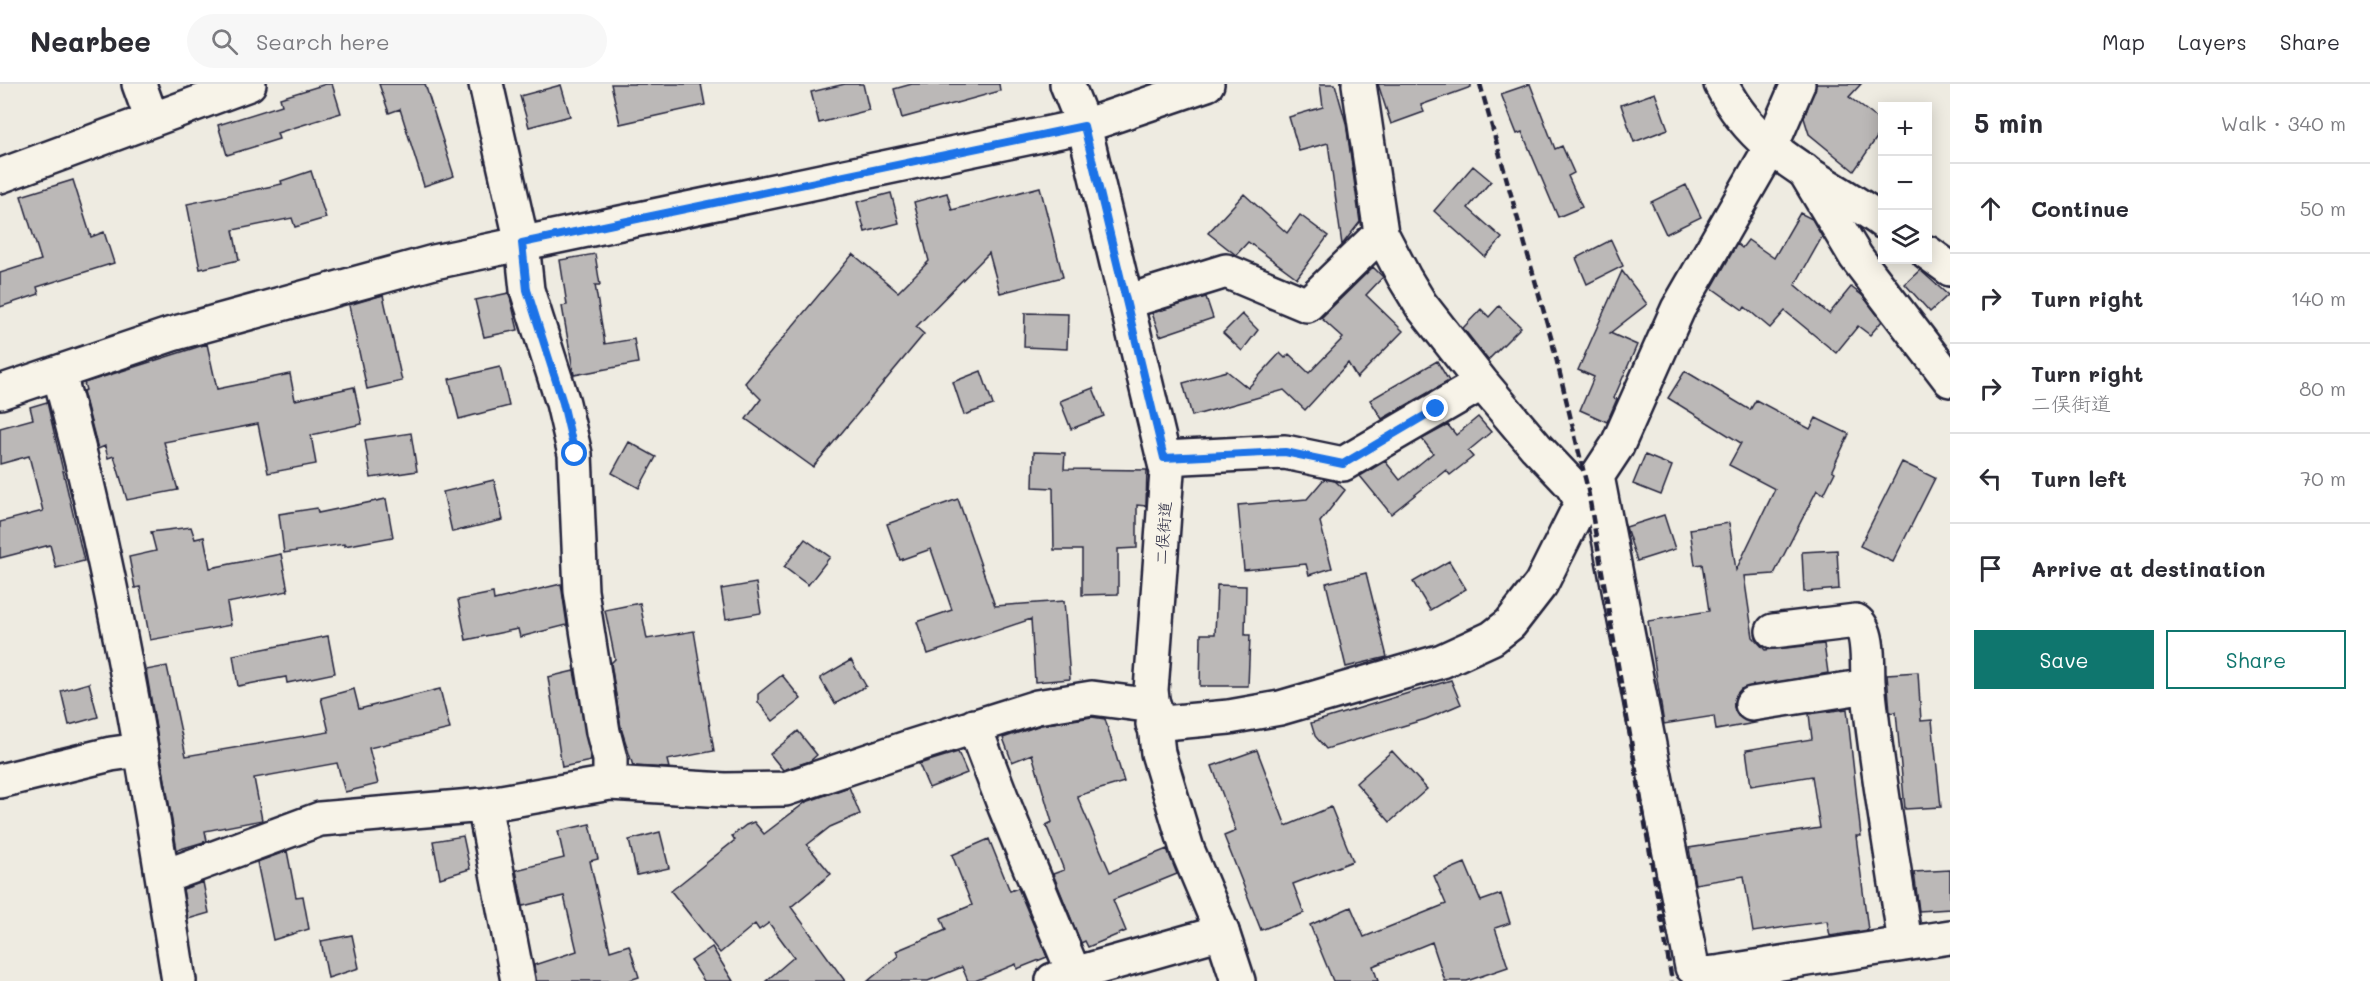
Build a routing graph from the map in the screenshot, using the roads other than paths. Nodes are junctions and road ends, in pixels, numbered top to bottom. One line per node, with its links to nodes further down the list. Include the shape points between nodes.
1 (140, 84): 9 (street)
2 (249, 84): 9 (street)
3 (486, 84): 16 (street)
4 (1067, 84): 10 (street, 二俣街道)
5 (1207, 84): 10 (street)
6 (1359, 84): 15 (street)
7 (1721, 84): 11 (street, via 1744,123)
8 (1798, 84): 11 (street)
9 (152, 120): 13 (street)
10 (1084, 126): 16 (street); 19 (street, 二俣街道)
11 (1770, 149): 12 (street); 25 (street, via 1678,309 1617,446)
12 (1804, 170): 14 (street); 21 (street, via 1856,257)
13 (0, 176)
14 (1878, 218)
15 (1381, 233): 19 (street, via 1307,305 1226,271); 22 (street, via 1421,305)
16 (522, 243): 20 (street, via 302,297 172,334); 33 (street, via 527,290 575,454 580,591 610,759)
17 (1932, 256): 18 (street)
18 (1950, 269)
19 (1126, 302): 24 (street, 二俣街道)
20 (59, 374): 23 (street); 31 (street, via 93,501 124,646)
21 (1950, 380)
22 (1482, 383): 24 (street, via 1343,464 1285,452); 25 (street, via 1571,484)
23 (0, 392)
24 (1164, 458): 29 (street, 二俣街道, via 1167,472 1151,690)
25 (1590, 489): 29 (street, via 1541,584 1519,615 1492,638 1442,661 1280,708 1229,717); 38 (street, via 1692,967 1702,974 1716,973)
26 (1773, 631): 27 (street, via 1856,621 1864,634)
27 (1868, 686): 28 (street); 38 (street)
28 (1752, 705)
29 (1154, 715): 30 (street, via 1092,698 1037,707); 36 (street, 二俣街道, via 1165,783 1187,849)
30 (974, 726): 33 (street, via 785,789 725,790); 39 (street)
31 (140, 750): 32 (street); 35 (street)
32 (0, 781)
33 (610, 783): 34 (street)
34 (484, 805): 35 (street, via 320,819); 41 (street)
35 (163, 877): 40 (street)
36 (1222, 932): 39 (street); 42 (street, 二俣街道)
37 (1950, 937): 38 (street)
38 (1905, 944)
39 (1067, 979)
40 (179, 981)
41 (518, 981)
42 (1238, 981)

